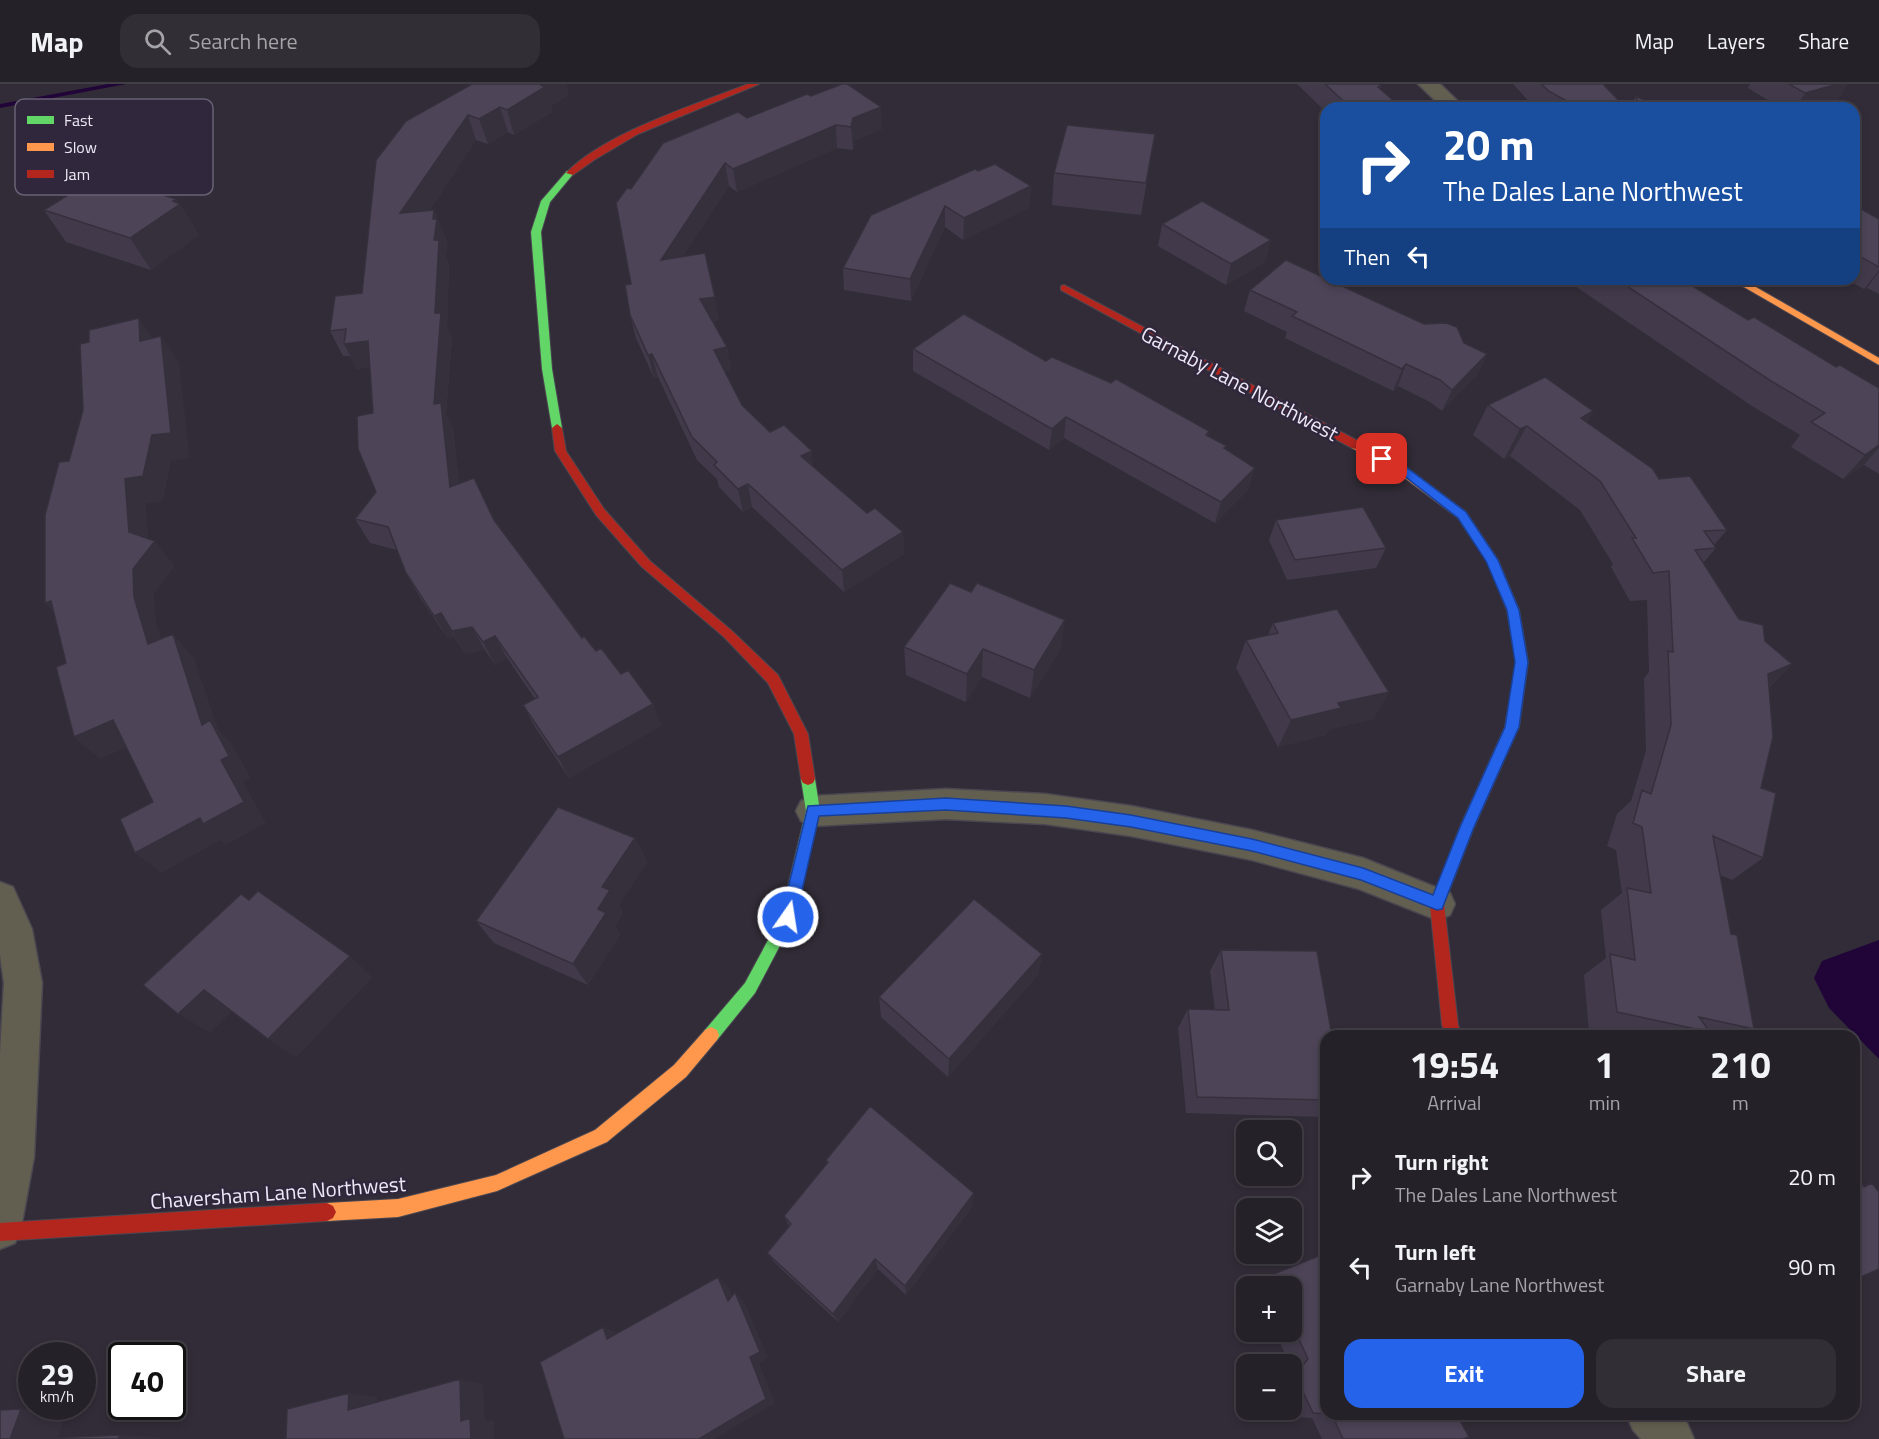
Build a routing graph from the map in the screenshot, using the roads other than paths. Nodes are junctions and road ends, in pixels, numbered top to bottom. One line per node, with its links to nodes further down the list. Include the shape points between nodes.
1 (755, 84): 7 (street, Chaversham Lane Northwest, via 656,123 594,153 563,178 546,201 536,232 547,369 561,451 600,512 646,564 729,634 773,679 801,734)
2 (1428, 84): 3 (street)
3 (1448, 102)
4 (1746, 285): 6 (street)
5 (1064, 288): 9 (street, Garnaby Lane Northwest, via 1402,470 1462,515 1492,560 1513,610 1522,662 1512,727)
6 (1879, 362)
7 (813, 810): 9 (street, via 946,804 1045,809 1131,821 1252,845 1363,874); 12 (street, Chaversham Lane Northwest, via 788,917 750,988 680,1071 601,1136 497,1183 398,1208)
8 (0, 898): 11 (street, via 14,929 23,983 14,1156)
9 (1437, 904): 10 (street, Garnaby Lane Northwest)
10 (1452, 1030)
11 (0, 1227)
12 (0, 1232)
13 (1654, 1420): 14 (street)
14 (1671, 1439)

